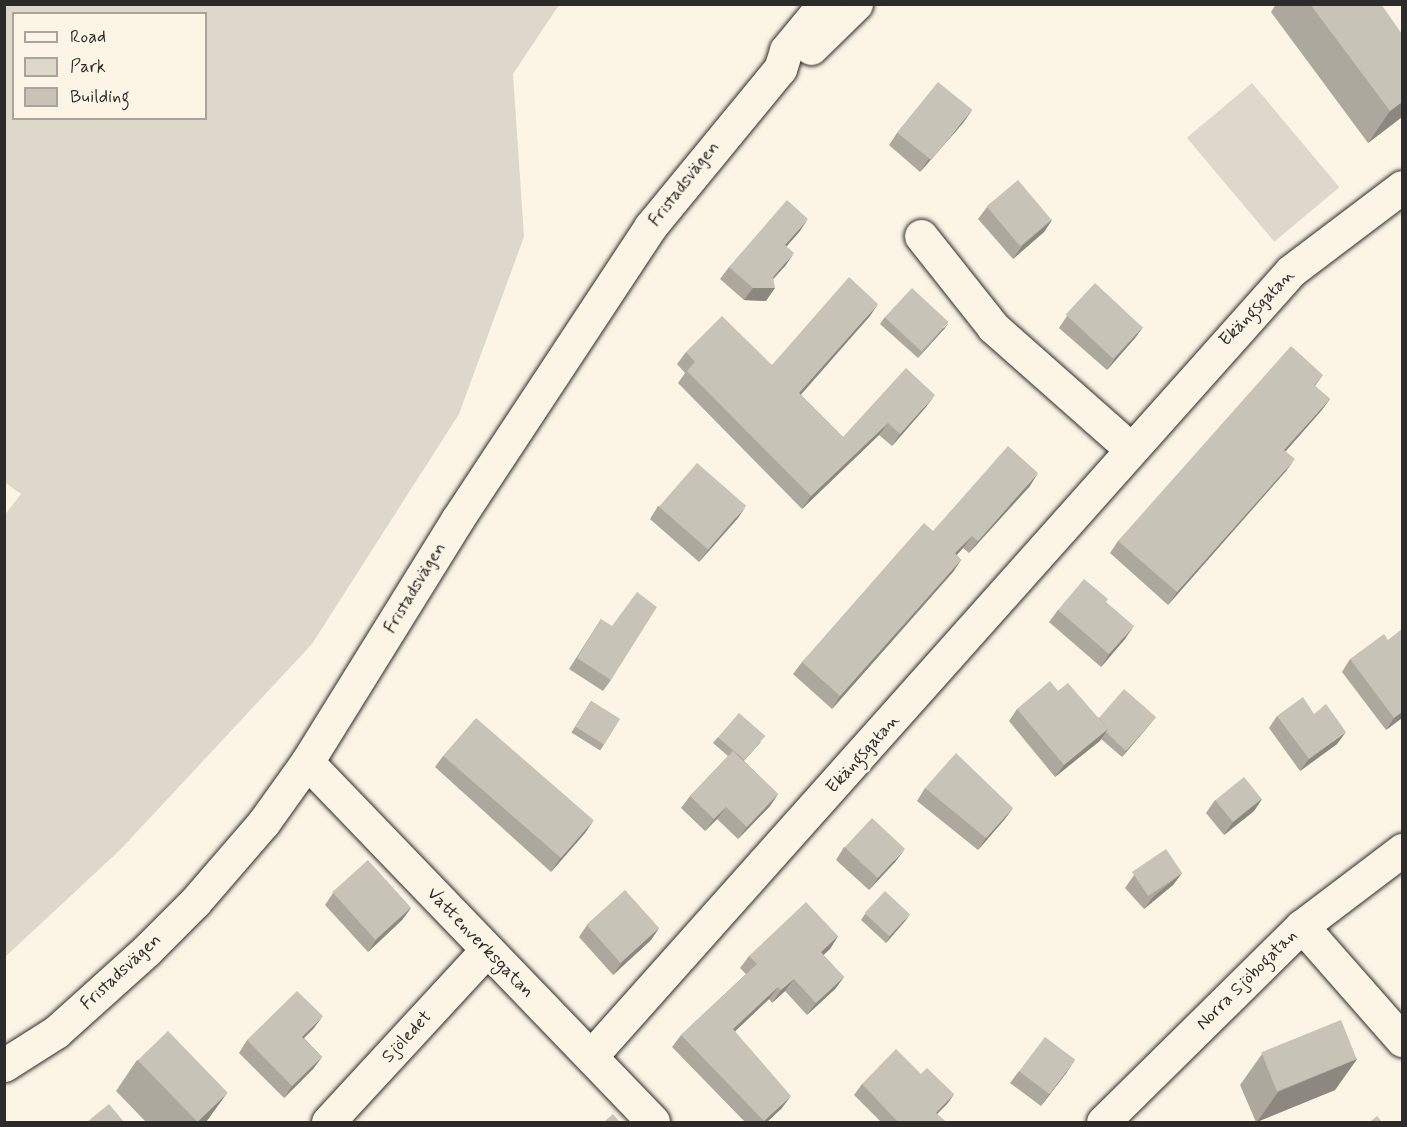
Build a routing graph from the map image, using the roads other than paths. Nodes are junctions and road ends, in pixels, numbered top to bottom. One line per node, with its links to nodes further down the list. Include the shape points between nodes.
1 (824, 4): 3 (street, Fristadsvägen, via 786,50)
2 (856, 4): 3 (street, Fristadsvägen, via 801,58)
3 (780, 69): 7 (street, Fristadsvägen, via 650,227 457,520)
4 (1402, 187): 6 (street, Ekängsgatan, via 1291,271)
5 (921, 236): 6 (street, via 993,327)
6 (1131, 449): 12 (street, Ekängsgatan)
7 (307, 762): 10 (street, Vattenverksgatan); 13 (street, Fristadsvägen, via 264,822 195,902 85,1007)
8 (1402, 850): 9 (street, Norra Sjöbogatan)
9 (1302, 926): 11 (street); 16 (street, Norra Sjöbogatan)
10 (486, 951): 12 (street, Vattenverksgatan); 14 (street, Sjöledet)
11 (1402, 1040)
12 (591, 1055): 15 (street, Vattenverksgatan)
13 (4, 1065)
14 (328, 1122)
15 (653, 1122)
16 (1103, 1122)

